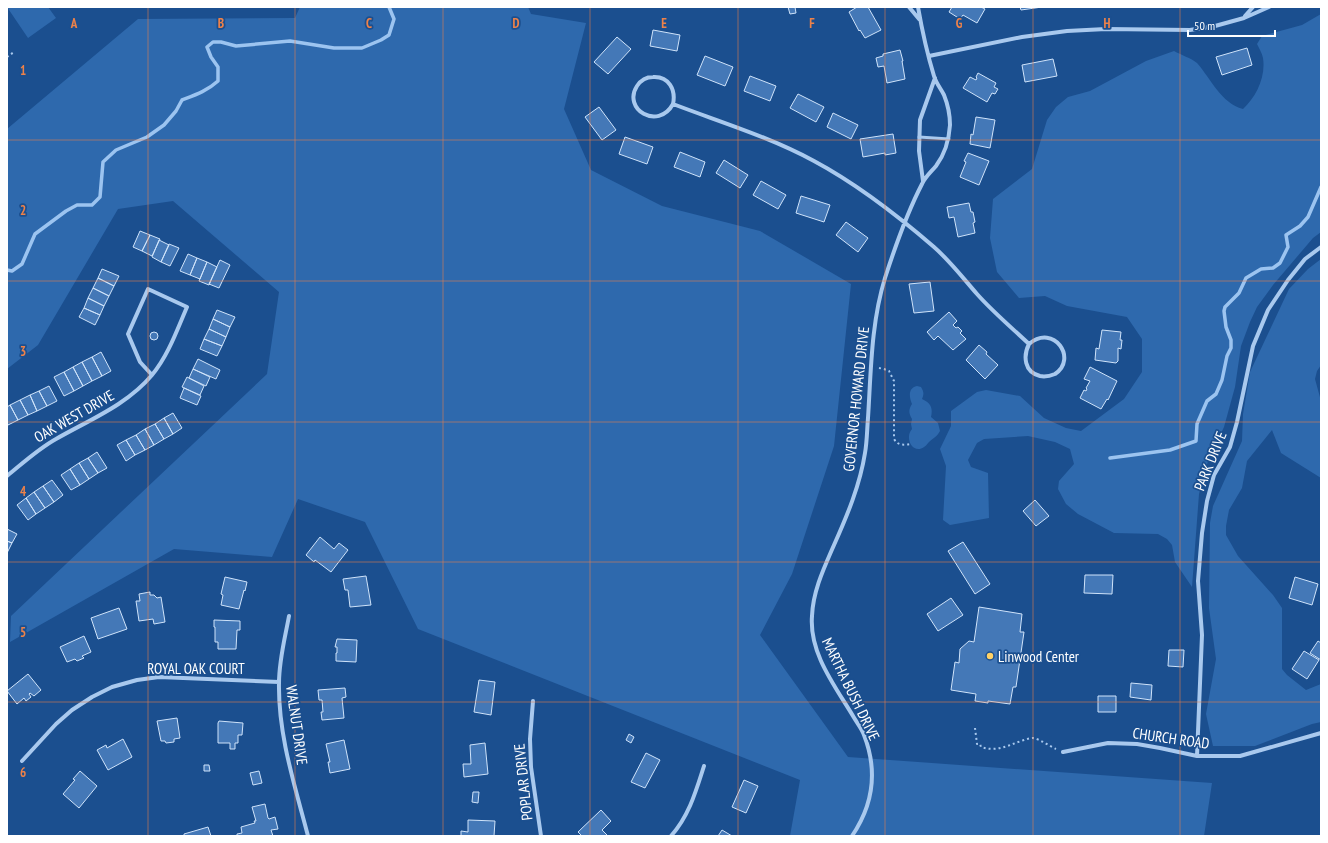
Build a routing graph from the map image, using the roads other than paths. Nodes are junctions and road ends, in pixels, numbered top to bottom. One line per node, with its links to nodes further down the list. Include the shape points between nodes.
1 (909, 7): 6 (street, GOVERNOR HOWARD DRIVE)
2 (918, 7): 6 (street, GOVERNOR HOWARD DRIVE)
3 (1253, 7): 5 (street)
4 (1268, 7): 5 (street)
5 (1244, 18): 7 (street, via 1190,30 1067,31 1022,37)
6 (920, 20): 7 (street, GOVERNOR HOWARD DRIVE)
7 (929, 56): 8 (street, GOVERNOR HOWARD DRIVE)
8 (935, 78): 10 (street, via 920,120); 11 (street, GOVERNOR HOWARD DRIVE, via 949,110)
9 (673, 104): 9 (street, via 660,116 645,115 639,111 634,101 635,89 644,79 665,79 673,89); 13 (street, via 780,144 812,160 866,193)
10 (919, 137): 11 (lane); 12 (street)
11 (949, 140): 12 (street, GOVERNOR HOWARD DRIVE, via 936,166)
12 (923, 181): 13 (street, GOVERNOR HOWARD DRIVE)
13 (905, 224): 15 (street, via 948,261 990,307); 19 (street, GOVERNOR HOWARD DRIVE, via 885,279 877,315 865,453 859,482 820,578 813,599)
14 (1321, 247): 24 (street, PARK DRIVE, via 1305,259 1268,310 1252,346 1230,447 1214,475 1207,501 1198,581 1202,635)
15 (1029, 344): 15 (street, via 1025,358 1030,371 1042,377 1059,371 1064,358 1058,342 1047,337)
16 (152, 376): 16 (street, OAK WEST DRIVE, via 140,362 128,334 148,289 187,307 162,361); 17 (street, OAK WEST DRIVE, via 124,401 30,456)
17 (7, 476)
18 (289, 616): 20 (street, WALNUT DRIVE)
19 (811, 619): 30 (street, MARTHA BUSH DRIVE, via 813,638 819,656 864,734 872,769 872,788 866,810)
20 (279, 682): 25 (street, ROYAL OAK COURT, via 159,677 112,687 72,710); 27 (street, WALNUT DRIVE, via 289,764)
21 (533, 701): 28 (street, POPLAR DRIVE, via 531,767)
22 (1321, 733): 24 (street, CHURCH ROAD, via 1240,756)
23 (1063, 752): 24 (street, CHURCH ROAD, via 1108,743 1137,744)
24 (1197, 756)
25 (22, 761)
26 (704, 766): 29 (street, via 689,810)
27 (308, 836)
28 (541, 836)
29 (671, 836)
30 (852, 836)

